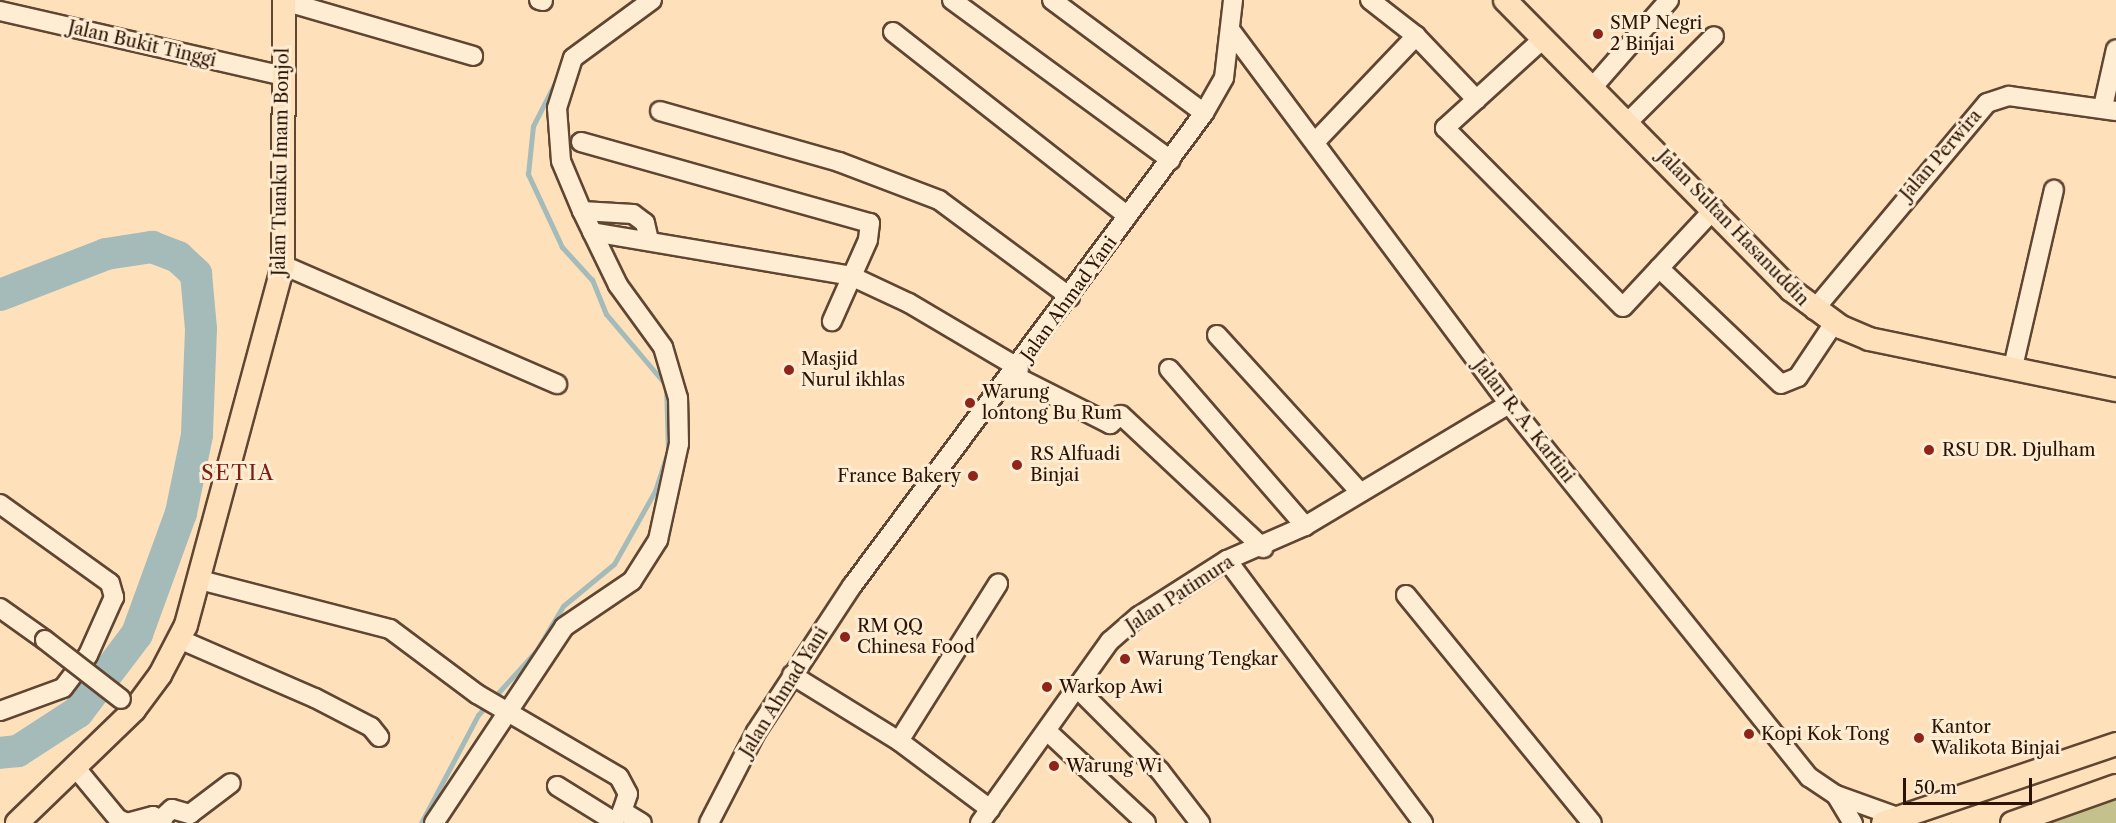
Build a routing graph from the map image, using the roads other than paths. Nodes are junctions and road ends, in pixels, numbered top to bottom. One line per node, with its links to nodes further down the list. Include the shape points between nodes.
1 (652, 0): 29 (street, via 595,38 573,58 562,80 557,108 561,161)
2 (951, 0): 26 (street)
3 (1052, 0): 22 (street)
4 (1233, 0): 10 (street, Jalan Ahmad Yani)
5 (1370, 0): 12 (street)
6 (1505, 0): 14 (main road, Jalan Sultan Hasanuddin)
7 (1669, 0): 18 (street)
8 (284, 1): 16 (street); 17 (main road, Jalan Tuanku Imam Bonjol)
9 (0, 11): 17 (street, Jalan Bukit Tinggi)
10 (1231, 31): 22 (street, Jalan Ahmad Yani, via 1224,78); 24 (street, Jalan R. A. Kartini)
11 (893, 32): 30 (street)
12 (1416, 36): 19 (street); 24 (street)
13 (1714, 36): 23 (street)
14 (1544, 38): 18 (main road, Jalan Sultan Hasanuddin); 19 (street)
15 (2116, 49): 20 (street)
16 (473, 56)
17 (284, 76): 33 (main road, Jalan Tuanku Imam Bonjol)
18 (1592, 88): 23 (main road, Jalan Sultan Hasanuddin)
19 (1477, 100): 34 (street, via 1445,128 1623,308)
20 (2110, 109): 37 (street, Jalan Perwira, via 2009,96 1987,103)
21 (660, 111): 36 (street, via 839,162 939,200)
22 (1204, 113): 26 (street, Jalan Ahmad Yani)
23 (1629, 121): 28 (main road, Jalan Sultan Hasanuddin)
24 (1317, 140): 46 (street, Jalan R. A. Kartini)
25 (581, 142): 35 (street, via 870,223 872,231)
26 (1171, 160): 30 (street, Jalan Ahmad Yani)
27 (2054, 190): 41 (street)
28 (1714, 209): 34 (street); 37 (main road, Jalan Sultan Hasanuddin)
29 (582, 211): 31 (street); 32 (street, via 633,214 645,223)
30 (1128, 216): 36 (street, Jalan Ahmad Yani)
31 (592, 232): 32 (street); 60 (street, via 618,285 663,347 678,398 676,461 658,540 648,560 632,581 564,627)
32 (649, 240): 35 (street)
33 (283, 265): 44 (street); 52 (main road, Jalan Tuanku Imam Bonjol)
34 (1659, 268): 39 (street, via 1781,384 1798,377)
35 (851, 276): 38 (street); 43 (street, via 909,303)
36 (1070, 297): 43 (street, Jalan Ahmad Yani)
37 (1814, 310): 39 (main road, Jalan Sultan Hasanuddin)
38 (832, 321)
39 (1834, 323): 41 (main road, Jalan Sultan Hasanuddin, via 1869,339)
40 (1217, 335): 47 (street)
41 (2013, 367): 45 (main road, Jalan Sultan Hasanuddin)
42 (1169, 369): 49 (street)
43 (1016, 372): 50 (street, via 1110,424 1121,414); 57 (street, Jalan Ahmad Yani, via 852,586)
44 (557, 384)
45 (2116, 390)
46 (1509, 404): 47 (street, Jalan Patimura); 70 (street, Jalan R. A. Kartini, via 1809,777)
47 (1359, 491): 49 (street, Jalan Patimura)
48 (0, 504): 61 (street, via 110,583 114,597 88,655 63,688)
49 (1305, 526): 50 (street, Jalan Patimura)
50 (1263, 548): 51 (street, Jalan Patimura)
51 (1227, 560): 58 (street, Jalan Patimura, via 1110,641); 82 (street)
52 (200, 580): 56 (main road, Jalan Tuanku Imam Bonjol); 60 (street, via 390,629)
53 (998, 584): 64 (street)
54 (1406, 595): 83 (street)
55 (4, 616): 59 (street, bridge, via 45,640)
56 (179, 639): 59 (main road, Jalan Tuanku Imam Bonjol); 63 (street, via 315,698 371,727)
57 (792, 675): 64 (street); 79 (street, Jalan Ahmad Yani)
58 (1077, 688): 62 (street, Jalan Patimura); 81 (street, via 1160,771)
59 (127, 704): 66 (main road, Jalan Tuanku Imam Bonjol)
60 (501, 709): 73 (street, via 619,777 628,794); 77 (street)
61 (0, 711)
62 (1047, 732): 71 (street, Jalan Patimura); 80 (street)
63 (379, 737)
64 (899, 741): 71 (street)
65 (2116, 744): 75 (main road)
66 (75, 767): 74 (street, via 118,819); 76 (main road, Jalan Tuanku Imam Bonjol)
67 (231, 783): 72 (street)
68 (557, 786): 73 (street)
69 (2116, 786): 85 (main road)
70 (1836, 795): 75 (street, Jalan R. A. Kartini); 84 (street, Jalan R. A. Kartini)
71 (985, 816)
72 (195, 818): 74 (street, via 172,809)
73 (618, 819): 78 (street)
74 (161, 821)
75 (1898, 821)
76 (17, 823)
77 (434, 823)
78 (642, 823)
79 (709, 823)
80 (1146, 823)
81 (1200, 823)
82 (1423, 823)
83 (1592, 823)
84 (1853, 823)
85 (2012, 823)

